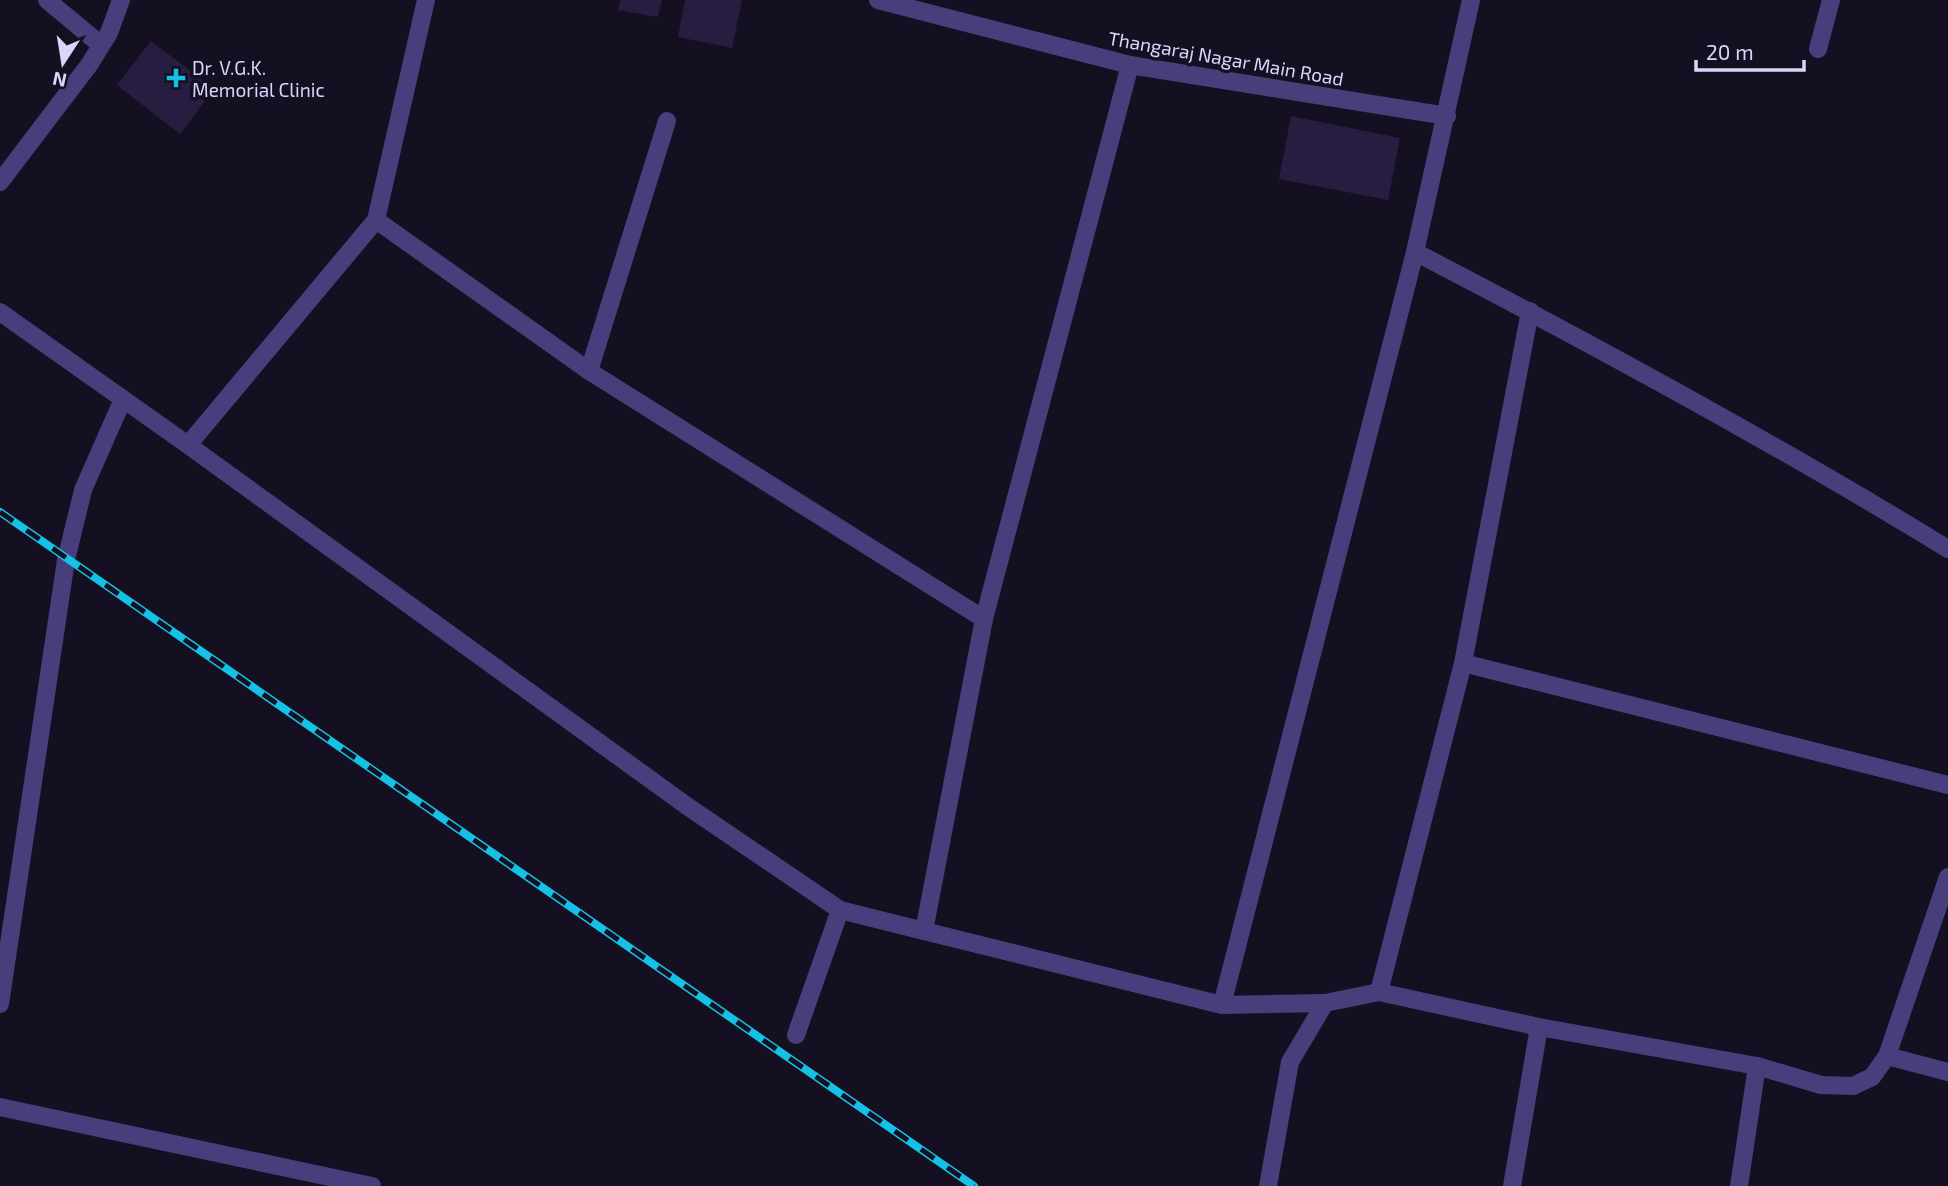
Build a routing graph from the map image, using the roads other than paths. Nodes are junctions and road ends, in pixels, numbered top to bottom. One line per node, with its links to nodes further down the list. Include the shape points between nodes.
1 (47, 0): 7 (street)
2 (121, 0): 7 (street)
3 (426, 0): 13 (street)
4 (878, 0): 9 (street, Thangaraj Nagar Main Road)
5 (1471, 0): 10 (street)
6 (1831, 0): 8 (street)
7 (102, 45): 12 (street)
8 (1818, 49)
9 (1130, 65): 10 (street, Thangaraj Nagar Main Road); 21 (street)
10 (1447, 116): 14 (street)
11 (667, 121): 17 (street)
12 (0, 182)
13 (376, 220): 17 (street); 19 (street)
14 (1415, 252): 16 (street); 30 (street)
15 (0, 312): 18 (street)
16 (1530, 312): 20 (street); 22 (street)
17 (589, 371): 21 (street)
18 (123, 399): 19 (street); 29 (street, via 83,490 66,560)
19 (188, 445): 25 (street, via 687,806)
20 (1948, 549)
21 (984, 619): 26 (street)
22 (1463, 663): 23 (street); 27 (street)
23 (1948, 785)
24 (1948, 877): 33 (street)
25 (840, 910): 26 (street); 32 (street)
26 (923, 930): 30 (street)
27 (1379, 992): 28 (street); 31 (street)
28 (1325, 1003): 30 (street); 38 (street, via 1290,1062)
29 (0, 1004)
30 (1222, 1005)
31 (1539, 1027): 34 (street); 39 (street)
32 (796, 1035)
33 (1887, 1056): 34 (street, via 1872,1077 1853,1086 1821,1084); 35 (street)
34 (1757, 1066): 40 (street)
35 (1948, 1072)
36 (0, 1107): 37 (street)
37 (372, 1186)
38 (1269, 1186)
39 (1512, 1186)
40 (1739, 1186)

